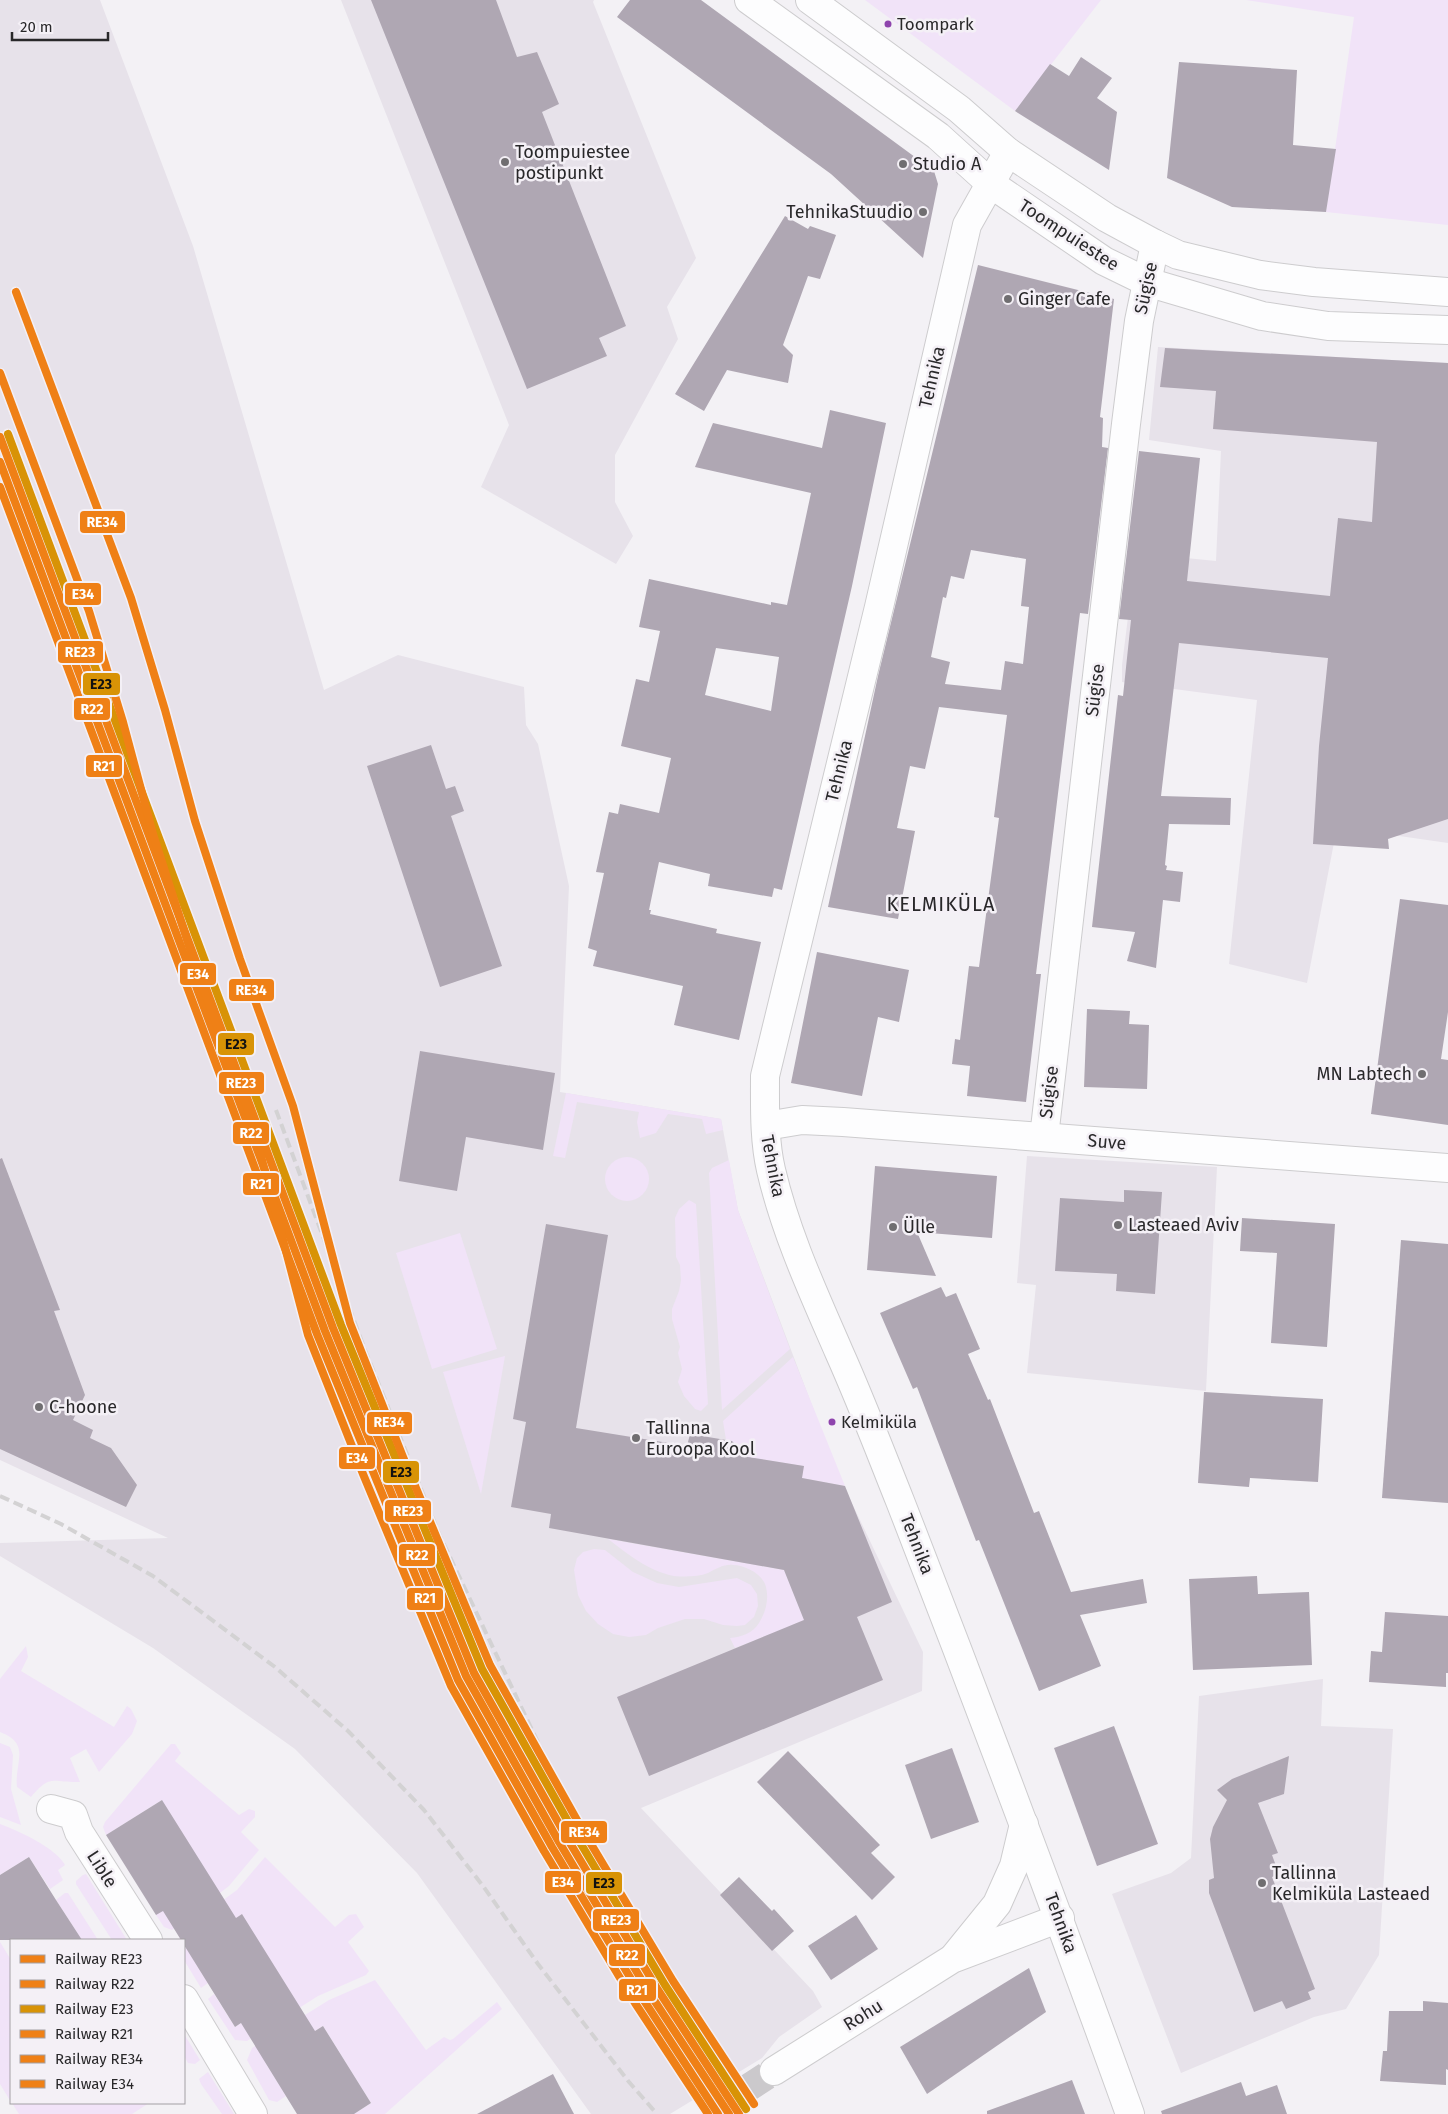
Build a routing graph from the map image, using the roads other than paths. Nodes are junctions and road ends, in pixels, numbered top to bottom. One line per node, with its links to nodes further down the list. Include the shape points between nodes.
1 (749, 0): 4 (street, Toompuiestee, via 938,136)
2 (810, 0): 3 (street, Toompuiestee, via 959,109)
3 (1008, 152): 4 (street, Tehnika); 5 (street, Toompuiestee, via 1106,218)
4 (990, 184): 6 (street, Toompuiestee, via 1104,261); 9 (street, Tehnika, via 967,225 879,607 765,1076)
5 (1155, 244): 6 (street, Sügise); 7 (street, Toompuiestee, via 1178,254 1260,275)
6 (1147, 282): 8 (street, Toompuiestee, via 1262,316 1328,326); 10 (street, Sügise, via 1127,415)
7 (1448, 292)
8 (1448, 330)
9 (766, 1126): 10 (street, Suve, via 810,1121); 13 (street, Tehnika, via 770,1168 798,1256 863,1408)
10 (1044, 1137): 11 (street, Suve)
11 (1448, 1168)
12 (51, 1809): 15 (street, Lible, via 73,1815 79,1832)
13 (1024, 1824): 14 (street, Tehnika); 16 (street, Rohu, via 1014,1866 997,1904)
14 (1060, 1918): 16 (street, Rohu); 20 (street, Tehnika)
15 (147, 1939)
16 (952, 1959): 18 (street, Rohu)
17 (185, 2001): 19 (street)
18 (774, 2071)
19 (253, 2114)
20 (1130, 2114)

